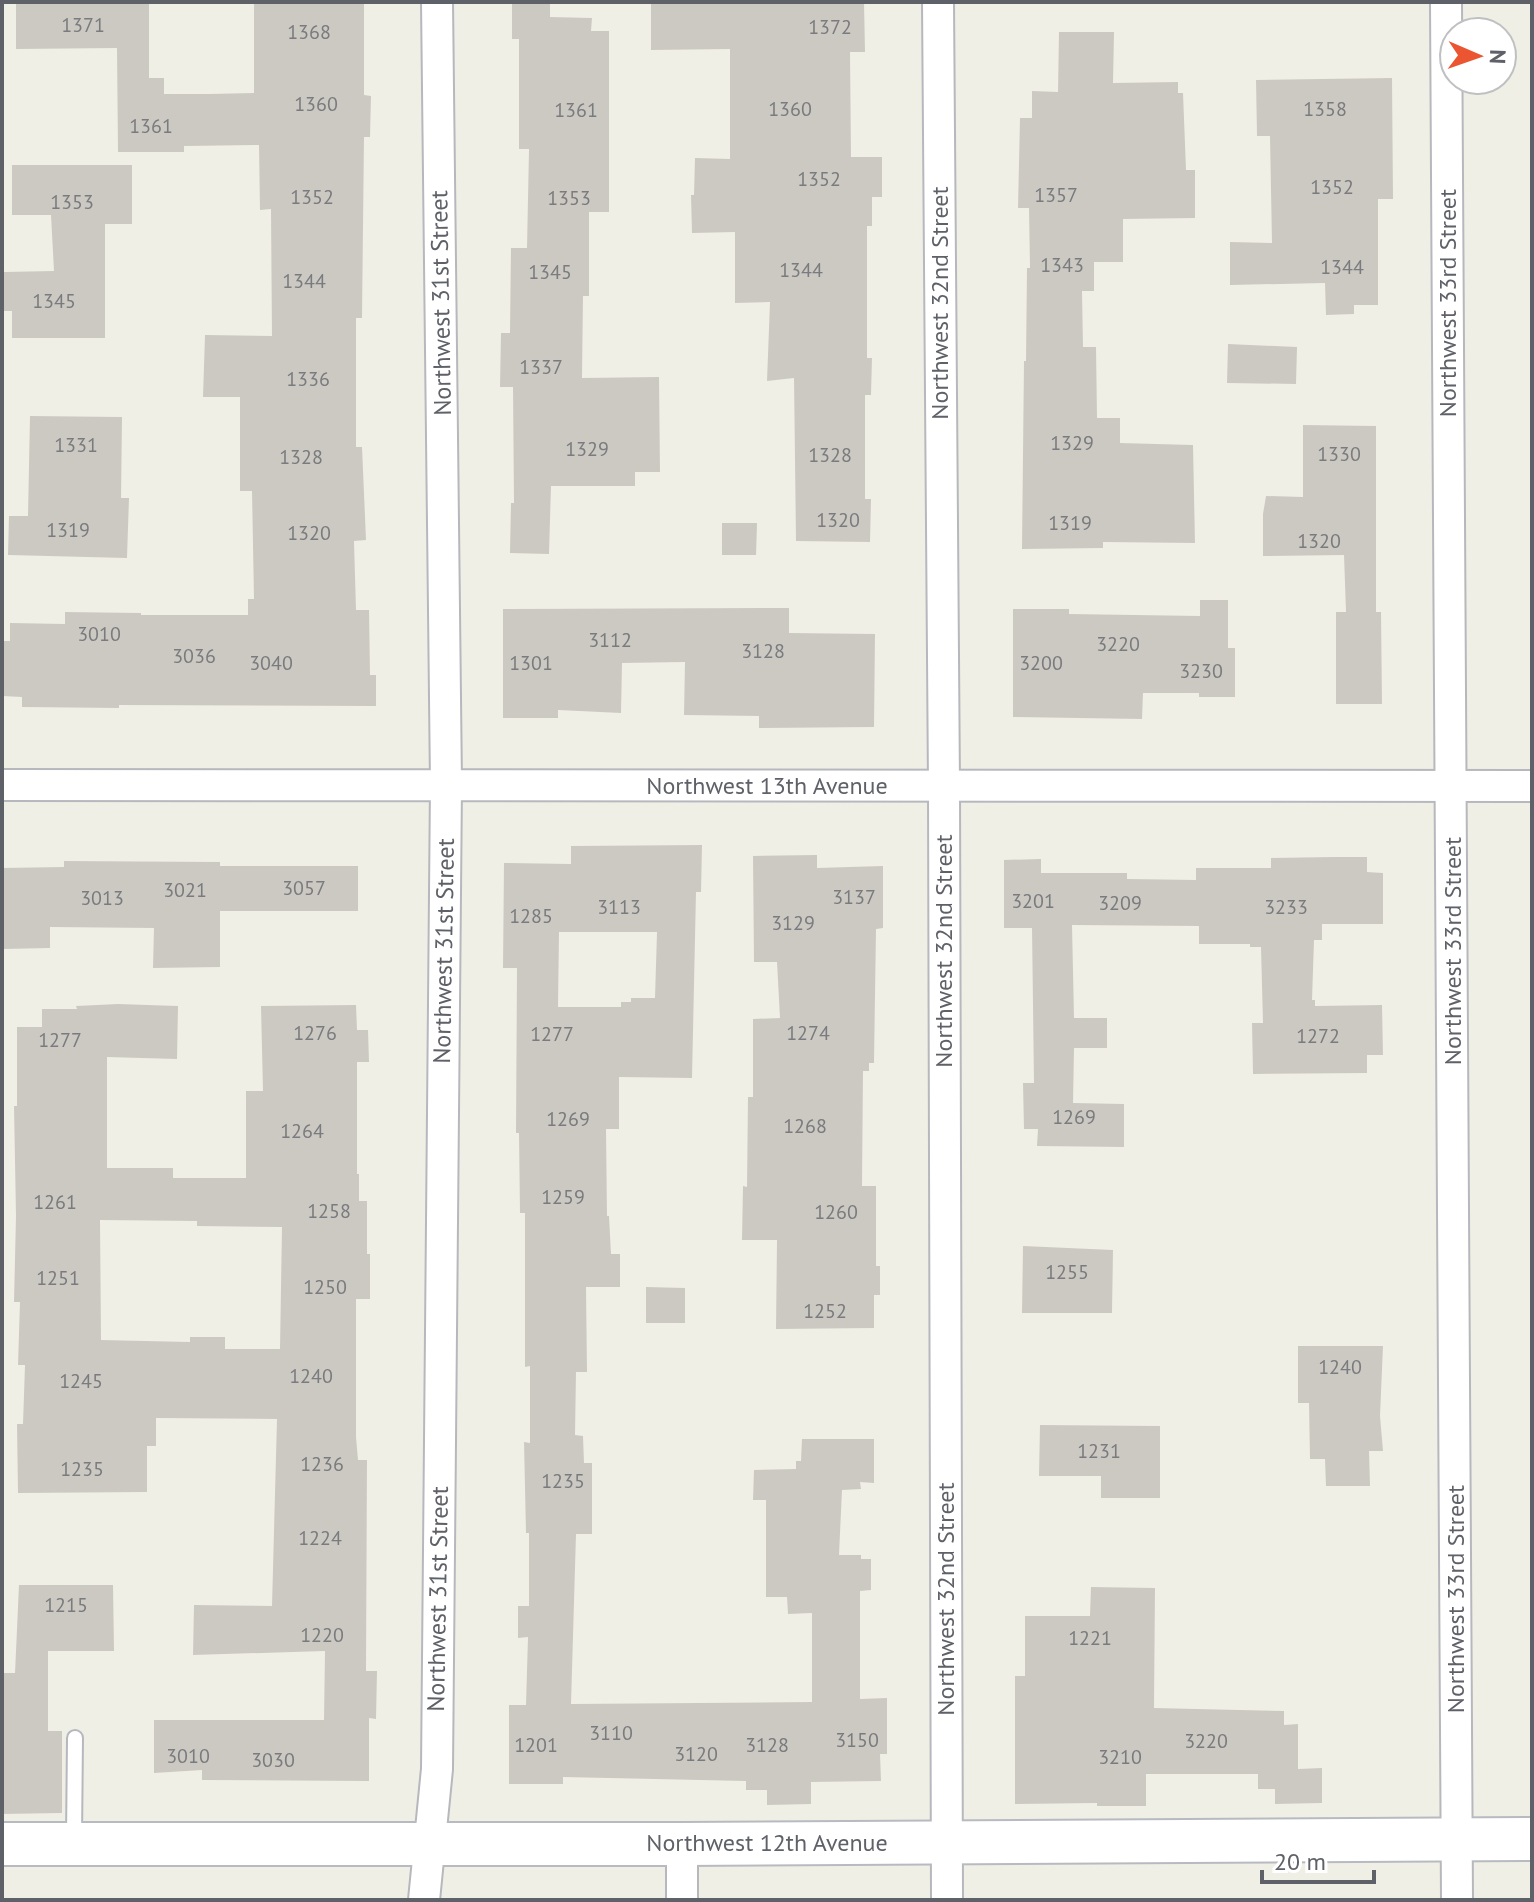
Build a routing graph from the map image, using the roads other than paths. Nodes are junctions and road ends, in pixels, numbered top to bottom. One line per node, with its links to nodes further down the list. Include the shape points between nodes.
1 (437, 2): 4 (street, Northwest 31st Street)
2 (938, 2): 8 (street, Northwest 32nd Street)
3 (1446, 2): 6 (street, Northwest 33rd Street)
4 (446, 784): 5 (street, Northwest 13th Avenue); 8 (street, Northwest 13th Avenue); 12 (street, Northwest 31st Street, via 437,1769)
5 (2, 785)
6 (1452, 786): 7 (street, Northwest 13th Avenue); 8 (street, Northwest 13th Avenue); 11 (street, Northwest 33rd Street)
7 (1532, 786)
8 (944, 787): 13 (street, Northwest 32nd Street)
9 (75, 1738): 15 (lane)
10 (1532, 1839): 11 (main road, Northwest 12th Avenue)
11 (1457, 1840): 13 (main road, Northwest 12th Avenue); 20 (street, Northwest 33rd Street)
12 (431, 1843): 15 (main road, Northwest 12th Avenue); 16 (main road, Northwest 12th Avenue); 17 (street, Northwest 31st Street)
13 (947, 1843): 16 (main road, Northwest 12th Avenue); 19 (street, Northwest 32nd Street)
14 (2, 1844): 15 (main road, Northwest 12th Avenue)
15 (74, 1844)
16 (682, 1844): 18 (street)
17 (424, 1900)
18 (682, 1900)
19 (947, 1900)
20 (1457, 1900)

